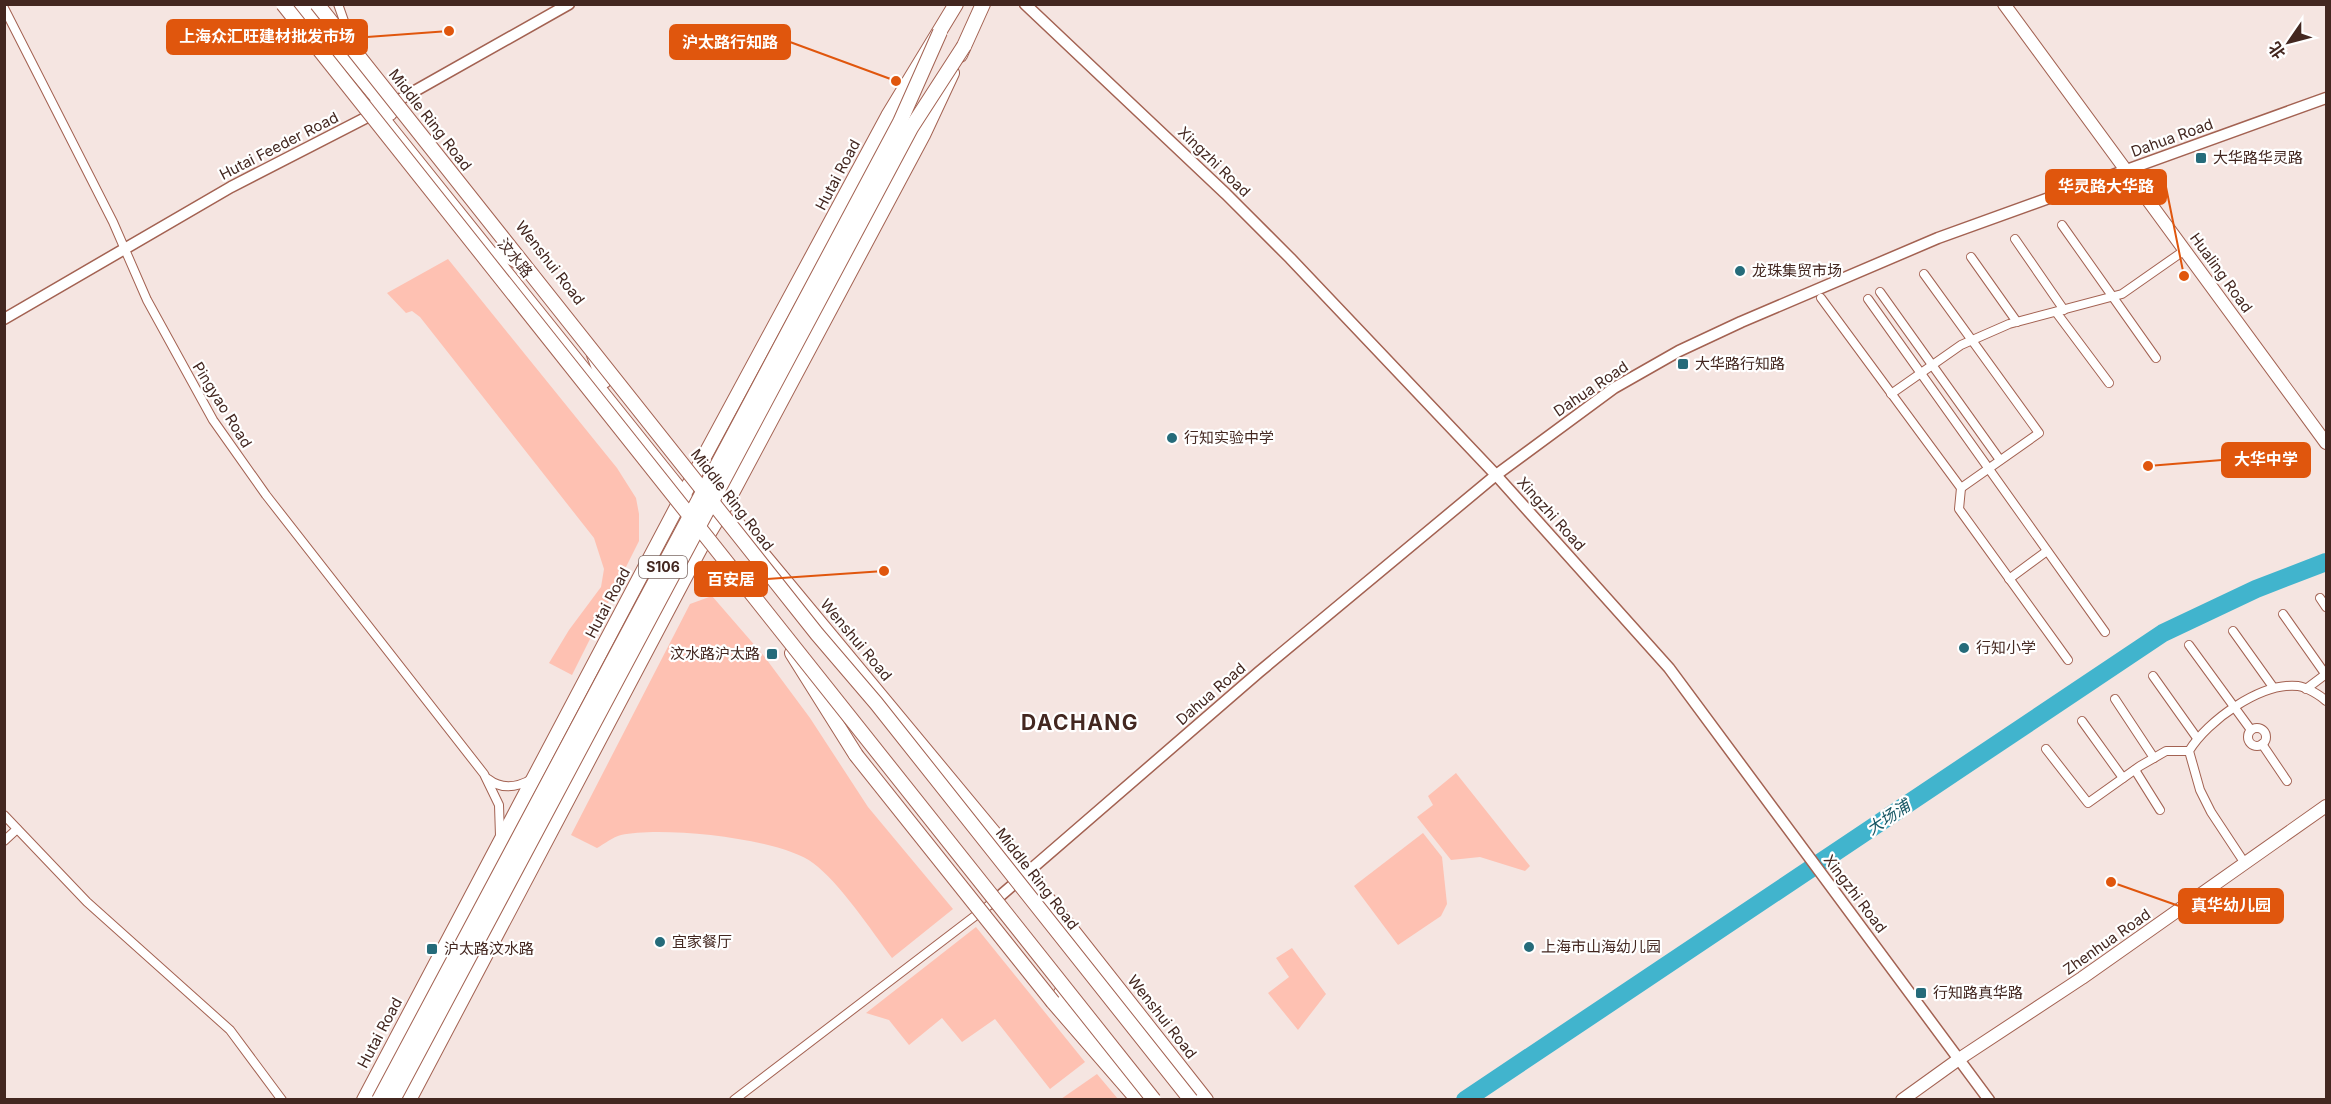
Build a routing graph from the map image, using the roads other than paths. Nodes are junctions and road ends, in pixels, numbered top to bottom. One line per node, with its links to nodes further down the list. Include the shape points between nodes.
1 (277, 4): 17 (main road)
2 (283, 4): 96 (main road, bridge)
3 (288, 4): 17 (main road, 汶水路)
4 (300, 4): 17 (main road, 汶水路)
5 (317, 4): 97 (main road, Middle Ring Road, bridge)
6 (569, 4): 16 (street, Hutai Feeder Road)
7 (956, 4): 13 (main road, Hutai Road / S106)
8 (983, 4): 14 (main road, S106)
9 (1025, 4): 46 (street, Xingzhi Road, via 1226,194)
10 (2004, 4): 18 (main road, Hualing Road)
11 (330, 7): 16 (main road, Wenshui Road)
12 (4, 8): 21 (street, Pingyao Road)
13 (940, 32): 45 (main road, Hutai Road / S106, via 888,116); 90 (main road, Hutai Road / S106, bridge, via 900,122)
14 (964, 46): 49 (main road, S106, via 923,135); 91 (main road, S106, bridge, via 911,128)
15 (2326, 98): 18 (street, Dahua Road)
16 (400, 100): 17 (street, Hutai Feeder Road); 25 (main road, Wenshui Road)
17 (377, 112): 21 (street, Hutai Feeder Road); 23 (main road, 汶水路); 48 (main road)
18 (2127, 170): 22 (main road, Hualing Road); 46 (street, Dahua Road, via 1938,238 1689,346 1614,388)
19 (2062, 225): 28 (street)
20 (2015, 239): 31 (street)
21 (123, 248): 32 (street, Hutai Feeder Road); 74 (street, Pingyao Road, via 164,331 232,448)
22 (2185, 250): 28 (street); 42 (main road, Hualing Road)
23 (501, 252): 25 (main road); 39 (main road, 汶水路)
24 (1971, 257): 33 (street)
25 (537, 272): 34 (main road, Wenshui Road)
26 (1924, 274): 35 (street)
27 (1880, 292): 37 (street)
28 (2112, 297): 31 (street); 36 (street)
29 (1821, 298): 41 (street)
30 (1868, 299): 38 (street)
31 (2060, 311): 33 (street); 40 (street)
32 (4, 319)
33 (2017, 322): 35 (street)
34 (587, 336): 39 (main road); 45 (main road, Wenshui Road)
35 (1973, 340): 37 (street); 43 (street, via 2039,433)
36 (2156, 358)
37 (1933, 365): 38 (street); 43 (street)
38 (1922, 372): 41 (street); 44 (street)
39 (604, 381): 48 (main road, 汶水路)
40 (2109, 383)
41 (1891, 394): 47 (street)
42 (2326, 443)
43 (2000, 460): 44 (street)
44 (1990, 468): 47 (street); 51 (street)
45 (697, 474): 48 (main road, Hutai Road / S106); 49 (main road, Wenshui Road)
46 (1496, 475): 85 (street, Dahua Road, via 1259,672); 87 (street, Xingzhi Road, via 1669,668)
47 (1961, 489): 52 (street, via 1959,509)
48 (683, 497): 50 (main road, 汶水路); 75 (main road, Hutai Road / S106)
49 (724, 508): 50 (main road, S106); 85 (main road, Wenshui Road)
50 (704, 541): 59 (main road); 92 (main road, S106)
51 (2047, 551): 52 (street); 57 (street)
52 (2009, 579): 60 (street)
53 (2320, 598): 54 (street)
54 (2326, 607)
55 (2283, 614): 61 (street)
56 (2233, 631): 63 (street)
57 (2105, 632)
58 (2189, 645): 67 (street)
59 (792, 653): 86 (main road); 94 (main road, bridge, via 856,754 1053,1002)
60 (2068, 660)
61 (2326, 674): 64 (street)
62 (2153, 676): 69 (street)
63 (2273, 687): 64 (street); 67 (street)
64 (2306, 689): 66 (street)
65 (2115, 699): 72 (street)
66 (2326, 700)
67 (2235, 708): 69 (street); 77 (street, via 2251,730 2264,733 2262,744)
68 (2082, 721): 76 (street)
69 (2197, 738): 71 (street)
70 (2046, 749): 76 (street, via 2088,803)
71 (2189, 751): 72 (street, via 2166,751); 84 (street, via 2200,790)
72 (2154, 758): 73 (street)
73 (2134, 770): 76 (street); 79 (street)
74 (484, 774): 75 (street, Pingyao Road, via 506,786); 83 (street, Pingyao Road, via 500,809)
75 (534, 777): 83 (main road, Hutai Road / S106)
76 (2124, 778)
77 (2288, 781)
78 (2326, 806): 87 (main road, Zhenhua Road, via 2082,978)
79 (2160, 810)
80 (4, 815): 81 (street)
81 (17, 829): 82 (street); 88 (street, via 110,924 230,1030)
82 (4, 841)
83 (500, 842): 89 (main road, Hutai Road / S106)
84 (2244, 862)
85 (1028, 874): 86 (street, Dahua Road); 98 (main road, Wenshui Road)
86 (992, 903): 93 (street); 95 (main road)
87 (1959, 1059): 99 (main road, Zhenhua Road); 100 (street, Xingzhi Road)
88 (282, 1100)
89 (364, 1100)
90 (379, 1100)
91 (393, 1100)
92 (409, 1100)
93 (734, 1100)
94 (1138, 1100)
95 (1143, 1100)
96 (1154, 1100)
97 (1191, 1100)
98 (1206, 1100)
99 (1902, 1100)
100 (1989, 1100)

